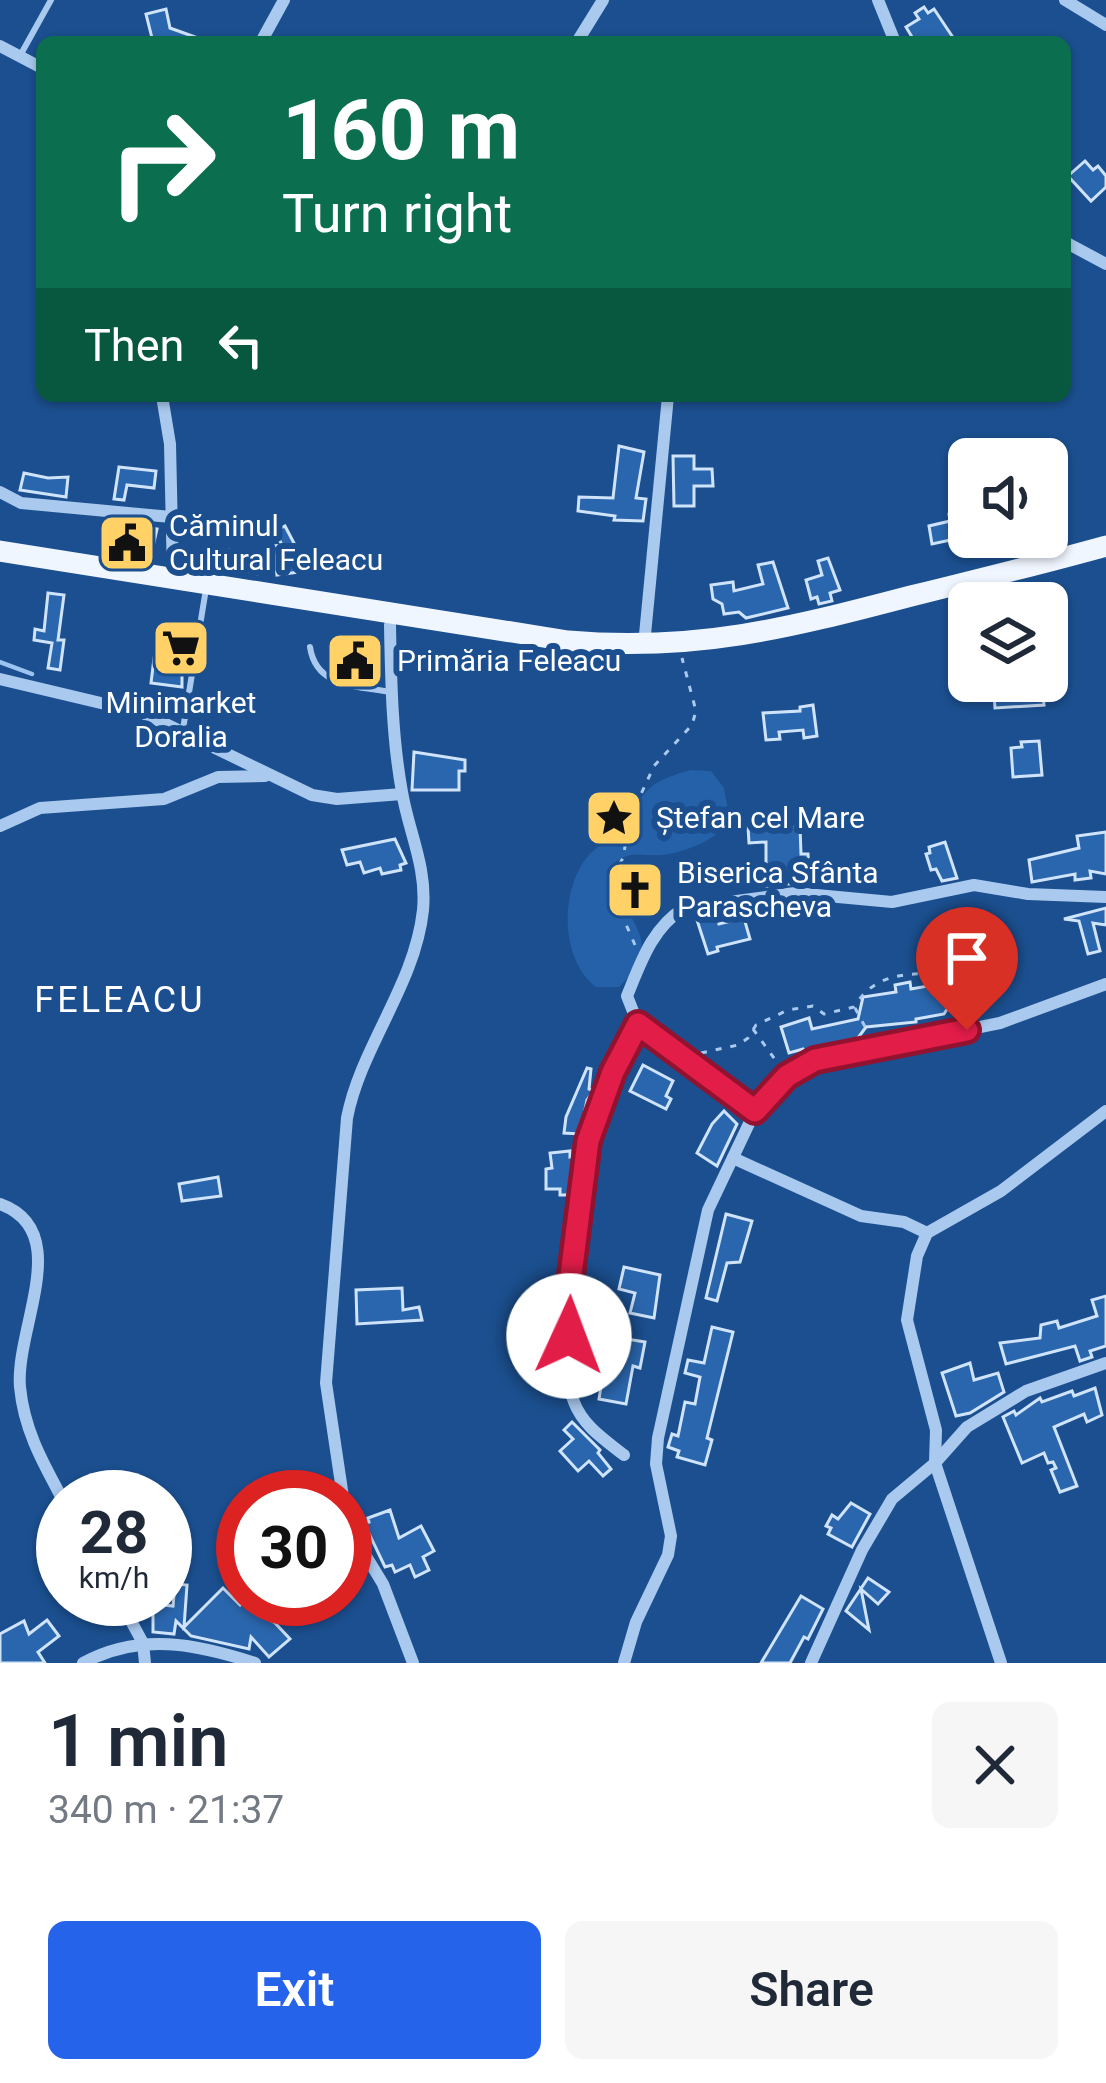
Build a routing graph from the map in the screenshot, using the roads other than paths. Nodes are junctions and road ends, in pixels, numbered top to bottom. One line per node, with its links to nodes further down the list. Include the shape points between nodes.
1 (51, 0): 11 (lane)
2 (284, 0): 7 (street)
3 (603, 0): 8 (street)
4 (878, 0): 9 (street)
5 (1065, 0): 6 (street)
6 (1106, 25)
7 (264, 36)
8 (581, 36)
9 (893, 36)
10 (0, 46): 11 (street)
11 (19, 57): 12 (street)
12 (36, 65)
13 (1071, 245): 14 (street)
14 (1106, 264)
15 (163, 402): 18 (street)
16 (667, 402): 26 (street)
17 (0, 492): 18 (street, via 21,503)
18 (171, 517): 23 (street)
19 (1106, 546): 26 (main road, via 781,630)
20 (0, 551): 23 (main road)
21 (1106, 560): 25 (main road, via 783,642 682,656 567,653)
22 (0, 564): 24 (main road)
23 (172, 577): 26 (main road, via 568,641)
24 (205, 595): 25 (main road); 30 (lane)
25 (390, 625): 29 (street)
26 (644, 645)
27 (310, 646): 29 (lane, via 332,681)
28 (0, 679): 30 (street, via 143,713)
29 (391, 692): 32 (street)
30 (182, 732): 31 (street)
31 (272, 777): 32 (street, via 338,799); 33 (street, via 218,777 164,799 40,808)
32 (402, 794): 46 (street, via 423,867 422,916 347,1118 326,1383)
33 (0, 826)
34 (1106, 897): 36 (street, via 974,885 892,902 795,893 684,908 643,958 627,996)
35 (1106, 984): 37 (street, via 1000,1023 815,1060)
36 (638, 1024): 37 (street); 43 (street, via 588,1141 569,1291 574,1403)
37 (755, 1111): 39 (street)
38 (1106, 1112): 41 (street, via 1001,1191)
39 (734, 1158): 41 (street, via 861,1216); 54 (street, via 698,1244 658,1438 668,1556)
40 (0, 1204): 45 (street, via 29,1220 38,1238 20,1384)
41 (927, 1233): 44 (street, via 907,1320 936,1430)
42 (1106, 1363): 44 (street, via 1026,1391 967,1426)
43 (624, 1455)
44 (935, 1463): 55 (street, via 892,1499); 56 (street)
45 (46, 1470)
46 (339, 1470)
47 (372, 1566): 53 (street)
48 (133, 1626): 49 (street)
49 (143, 1643): 50 (street); 51 (street); 52 (street, via 184,1643)
50 (83, 1663)
51 (145, 1663)
52 (255, 1663)
53 (413, 1663)
54 (624, 1663)
55 (811, 1663)
56 (1001, 1663)

